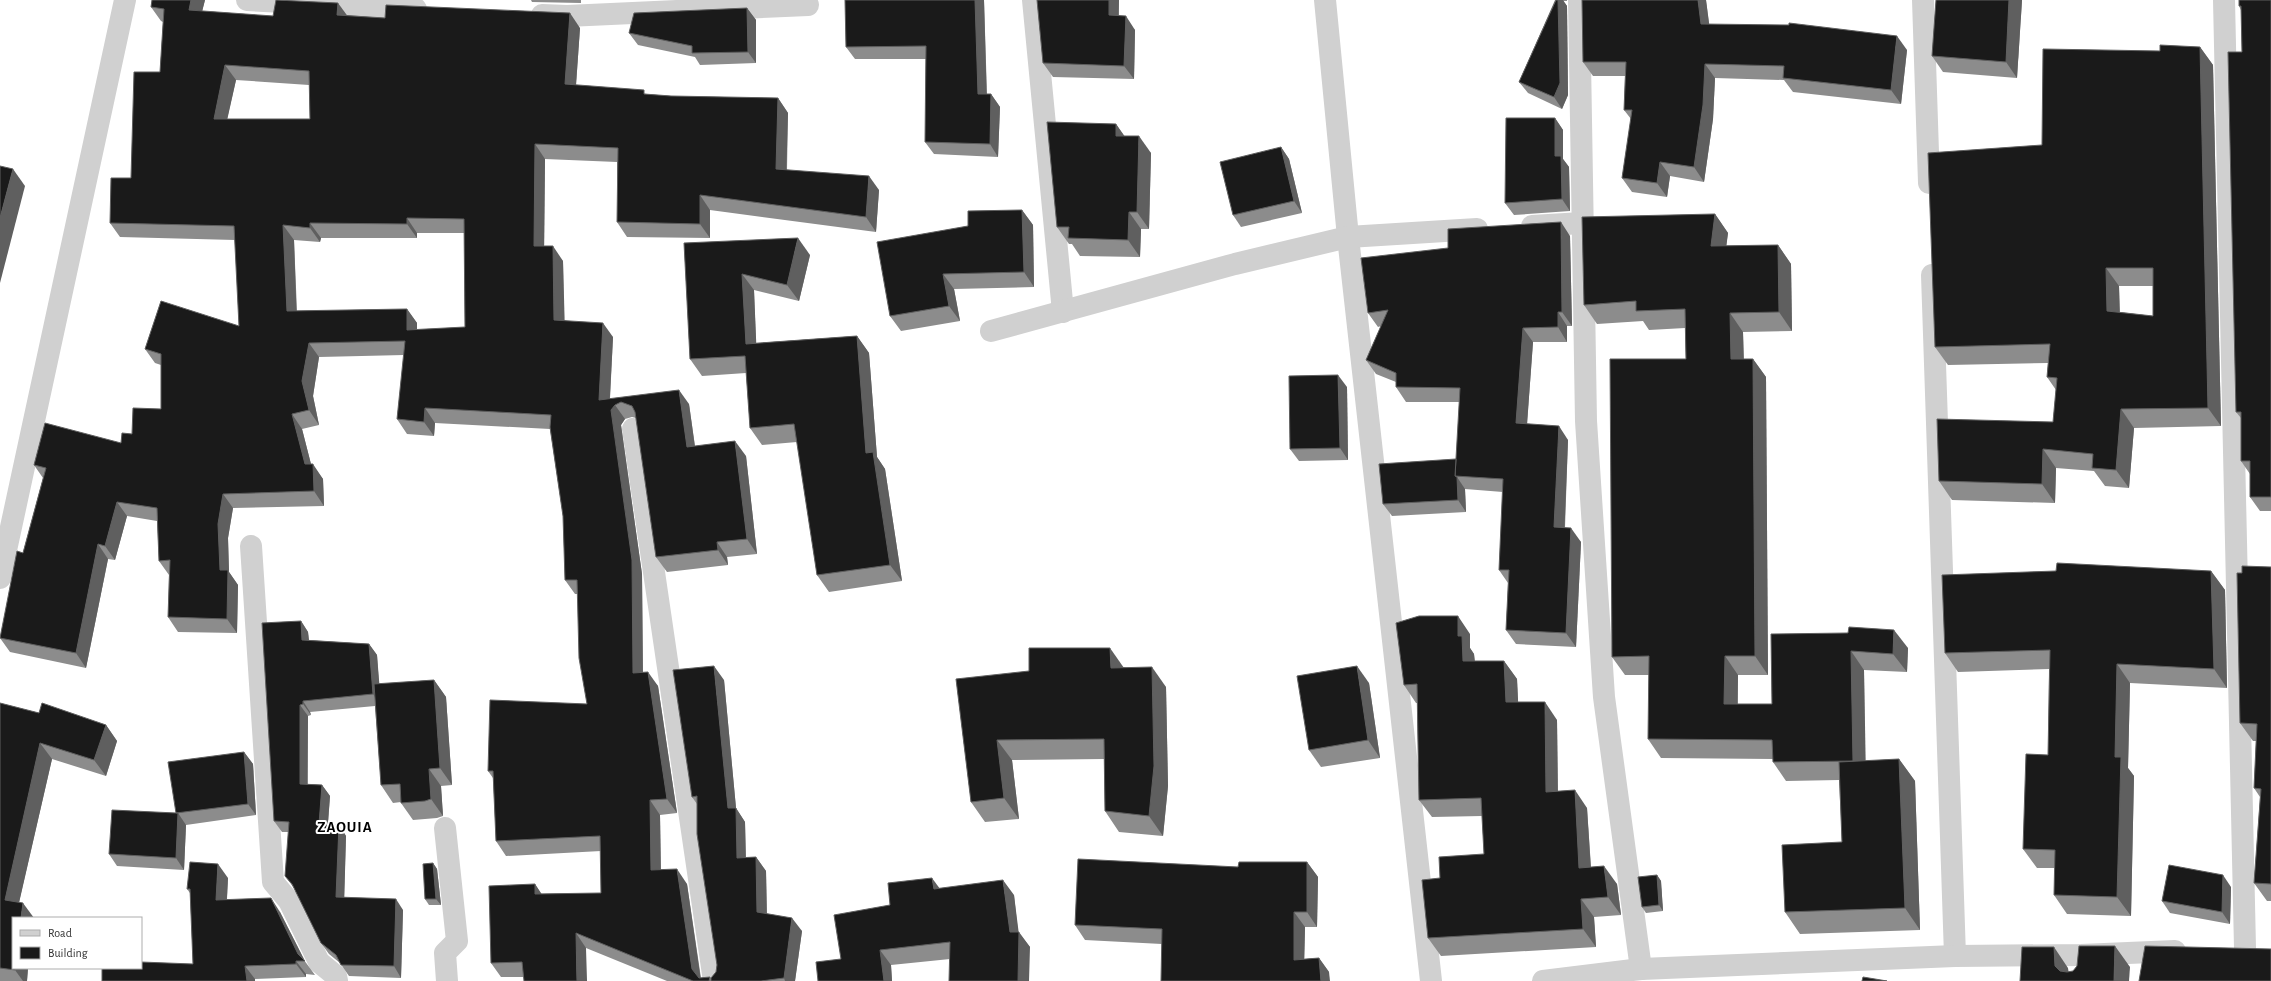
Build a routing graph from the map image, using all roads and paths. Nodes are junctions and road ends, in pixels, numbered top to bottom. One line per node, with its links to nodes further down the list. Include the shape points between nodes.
1 (125, 0): 20 (street)
2 (247, 0): 10 (street)
3 (1033, 0): 16 (street)
4 (1325, 0): 14 (street)
5 (1579, 0): 13 (street)
6 (1924, 0): 12 (street)
7 (2224, 0): 22 (street, via 2255,948)
8 (737, 4): 9 (street); 11 (street, via 567,16)
9 (808, 5)
10 (435, 10)
11 (520, 14)
12 (1930, 207)
13 (1582, 223): 14 (street); 25 (street, via 1586,420 1604,697)
14 (1348, 237): 16 (street, via 1235,264); 29 (street)
15 (1932, 255): 24 (street)
16 (1063, 312): 17 (street)
17 (991, 331)
18 (633, 428): 28 (street)
19 (251, 546): 26 (street, via 273,882 290,901 319,962 336,976)
20 (0, 578)
21 (445, 828): 27 (street, via 457,941 446,953)
22 (2221, 949)
23 (2198, 950): 24 (street, via 2081,965)
24 (1954, 956): 25 (street)
25 (1641, 969): 30 (street)
26 (337, 981)
27 (447, 981)
28 (714, 981)
29 (1431, 981)
30 (1543, 981)

